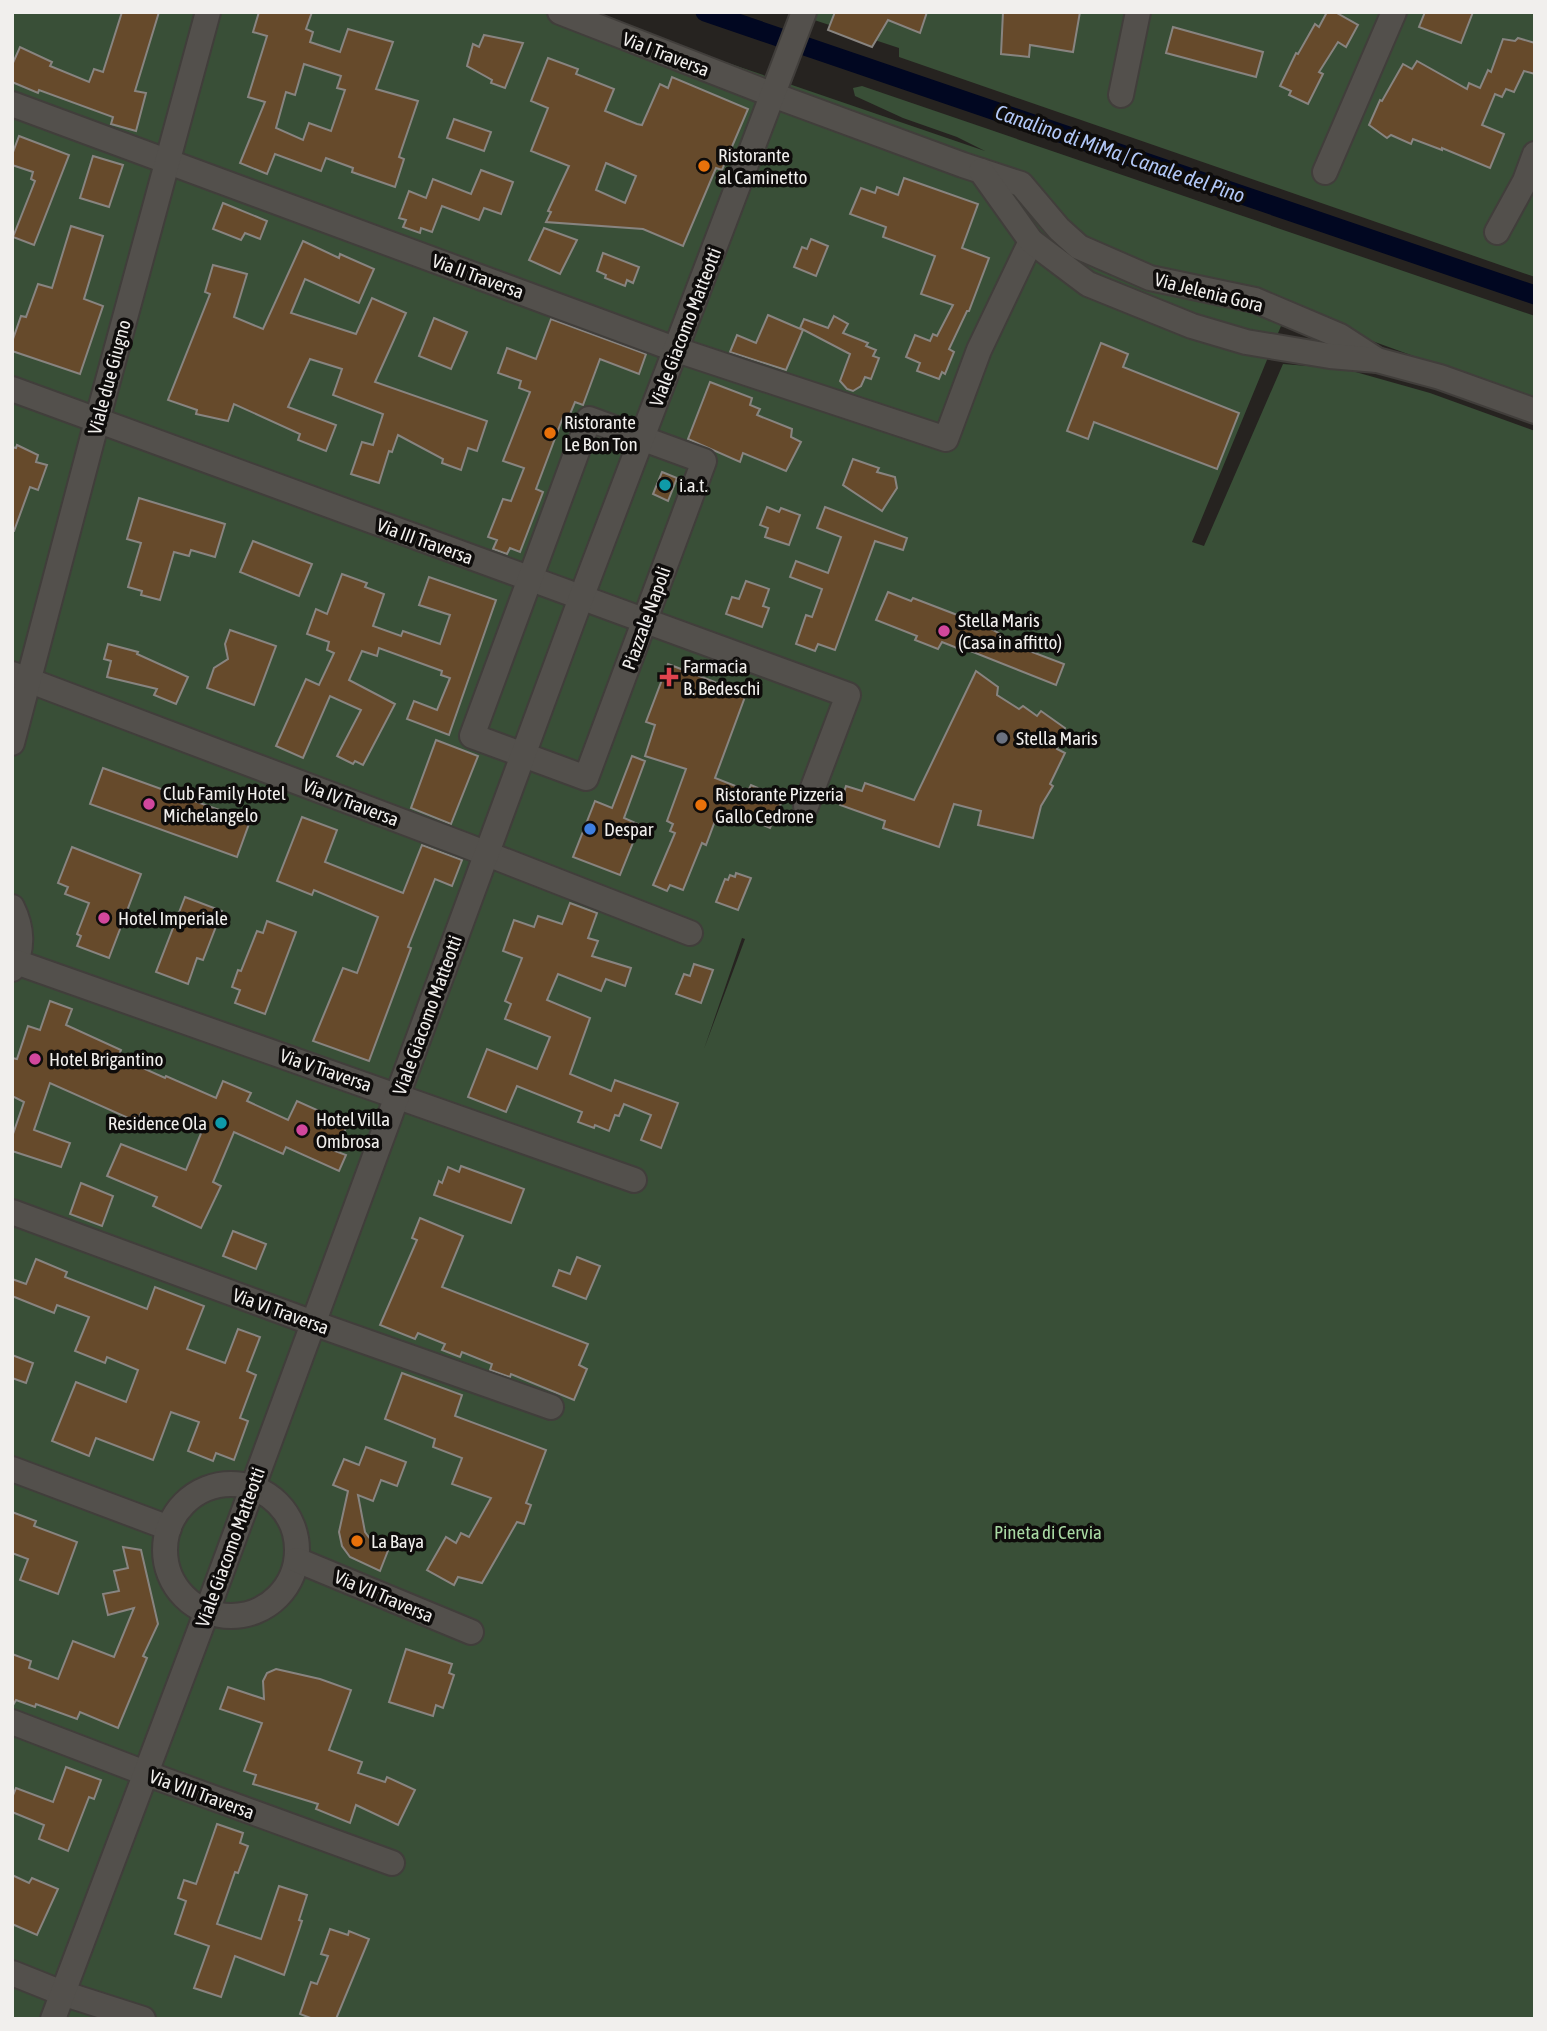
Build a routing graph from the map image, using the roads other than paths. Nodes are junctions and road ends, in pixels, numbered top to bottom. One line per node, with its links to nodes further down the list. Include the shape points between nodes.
1 (208, 12): 10 (street, Viale due Giugno)
2 (560, 12): 6 (street, Via I Traversa)
3 (1138, 12): 7 (street)
4 (1394, 12): 12 (street)
5 (802, 19): 6 (street, Viale Giacomo Matteotti)
6 (773, 95): 11 (street, Via Jelenia Gora); 15 (street, Viale Giacomo Matteotti)
7 (1121, 95)
8 (12, 104): 10 (street, Via II Traversa)
9 (1535, 154): 13 (street)
10 (169, 163): 15 (street, Via II Traversa); 19 (street, Viale due Giugno)
11 (981, 171): 14 (street, Via Jelenia Gora); 16 (street, Via Jelenia Gora, via 1021,184 1079,247 1150,278 1255,300 1340,336)
12 (1325, 172)
13 (1497, 232)
14 (1031, 241): 15 (street, Via II Traversa, via 979,351 946,439); 16 (street, Via Jelenia Gora, via 1088,284 1192,326 1246,342)
15 (677, 350): 20 (street, Viale Giacomo Matteotti)
16 (1377, 360): 18 (street, Via Jelenia Gora)
17 (12, 389): 19 (street, Via III Traversa)
18 (1535, 411)
19 (97, 421): 21 (street, Via III Traversa); 24 (street, Viale due Giugno)
20 (642, 438): 21 (street, Piazzale Napoli, via 589,419); 22 (street, Viale Giacomo Matteotti); 23 (street, Piazzale Napoli, via 704,461)
21 (530, 579): 22 (street, Via III Traversa); 26 (street, Piazzale Napoli, via 472,736)
22 (581, 598): 23 (street, Via III Traversa); 26 (street, Viale Giacomo Matteotti)
23 (645, 620): 26 (street, Piazzale Napoli, via 586,778); 27 (street, Via III Traversa, via 848,695)
24 (21, 677): 25 (street, Viale due Giugno); 28 (street, Via IV Traversa)
25 (12, 743)
26 (524, 755): 28 (street, Viale Giacomo Matteotti)
27 (806, 806)
28 (487, 853): 30 (street, Via IV Traversa); 32 (street, Viale Giacomo Matteotti)
29 (12, 907): 31 (street, via 20,932)
30 (690, 933)
31 (14, 965): 32 (street, Via V Traversa)
32 (397, 1095): 33 (street, Via V Traversa); 35 (street, Viale Giacomo Matteotti)
33 (634, 1180)
34 (12, 1212): 35 (street, Via VI Traversa)
35 (313, 1323): 36 (street, Via VI Traversa); 38 (street, Viale Giacomo Matteotti)
36 (551, 1407)
37 (12, 1469): 39 (street)
38 (253, 1487): 39 (street, via 223,1484 195,1494); 40 (street, via 278,1503 288,1516 298,1545); 41 (street, Viale Giacomo Matteotti)
39 (169, 1528): 41 (street, via 165,1548 176,1586)
40 (297, 1560): 41 (street, via 291,1579 265,1607 246,1615); 42 (street, Via VII Traversa)
41 (207, 1612): 44 (street, Viale Giacomo Matteotti)
42 (471, 1632)
43 (12, 1722): 44 (street, Via VIII Traversa)
44 (145, 1773): 45 (street, Via VIII Traversa); 47 (street, Viale Giacomo Matteotti)
45 (392, 1863)
46 (12, 1973): 47 (street)
47 (62, 1993): 48 (street, Viale Giacomo Matteotti); 49 (street)
48 (53, 2019)
49 (143, 2019)

